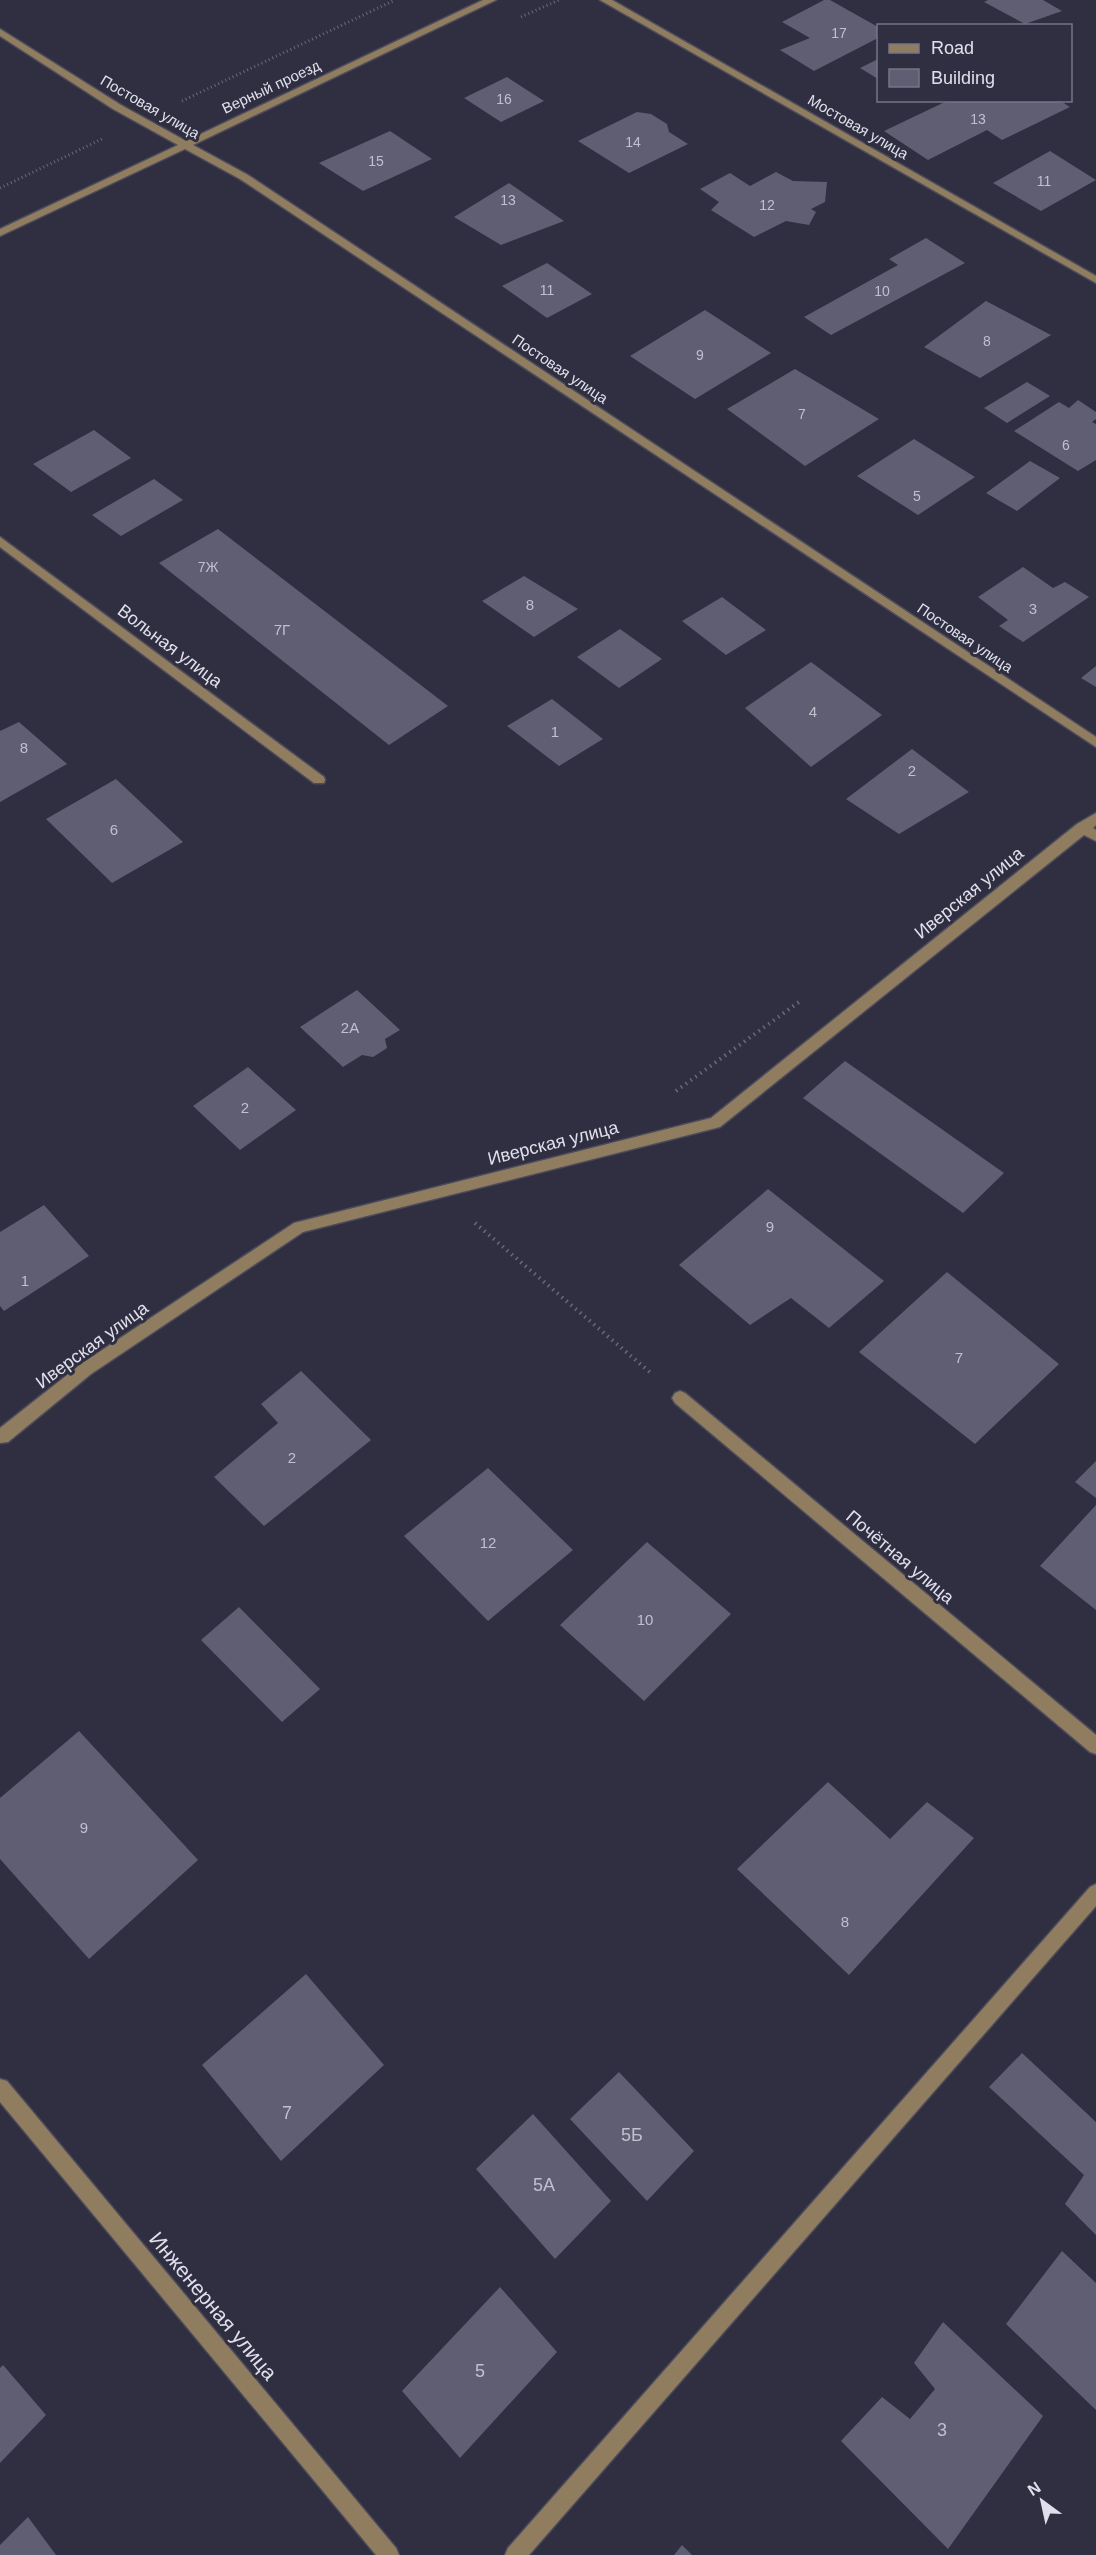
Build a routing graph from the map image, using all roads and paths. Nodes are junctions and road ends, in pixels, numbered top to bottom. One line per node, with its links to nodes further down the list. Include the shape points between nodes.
1 (395, 0): 5 (path)
2 (491, 0): 6 (street, Верный проезд)
3 (605, 0): 9 (street, Мостовая улица)
4 (0, 32): 5 (street, Постовая улица)
5 (141, 120): 6 (street, Постовая улица); 7 (path)
6 (185, 145): 8 (street, Верный проезд); 11 (street, Постовая улица, via 244,177)
7 (0, 188)
8 (0, 233)
9 (1096, 280)
10 (0, 541): 12 (street, Вольная улица)
11 (1096, 743)
12 (319, 780)
13 (1096, 818): 14 (street, Иверская улица)
14 (1082, 827): 15 (street); 18 (street, Иверская улица, via 715,1123 299,1227 86,1369)
15 (1096, 836)
16 (472, 1221): 17 (path)
17 (680, 1398): 19 (street, Почётная улица)
18 (1, 1437)
19 (1096, 1746)
20 (1096, 1893): 23 (street)
21 (0, 2088): 22 (street, Инженерная улица)
22 (389, 2555)
23 (515, 2555)

